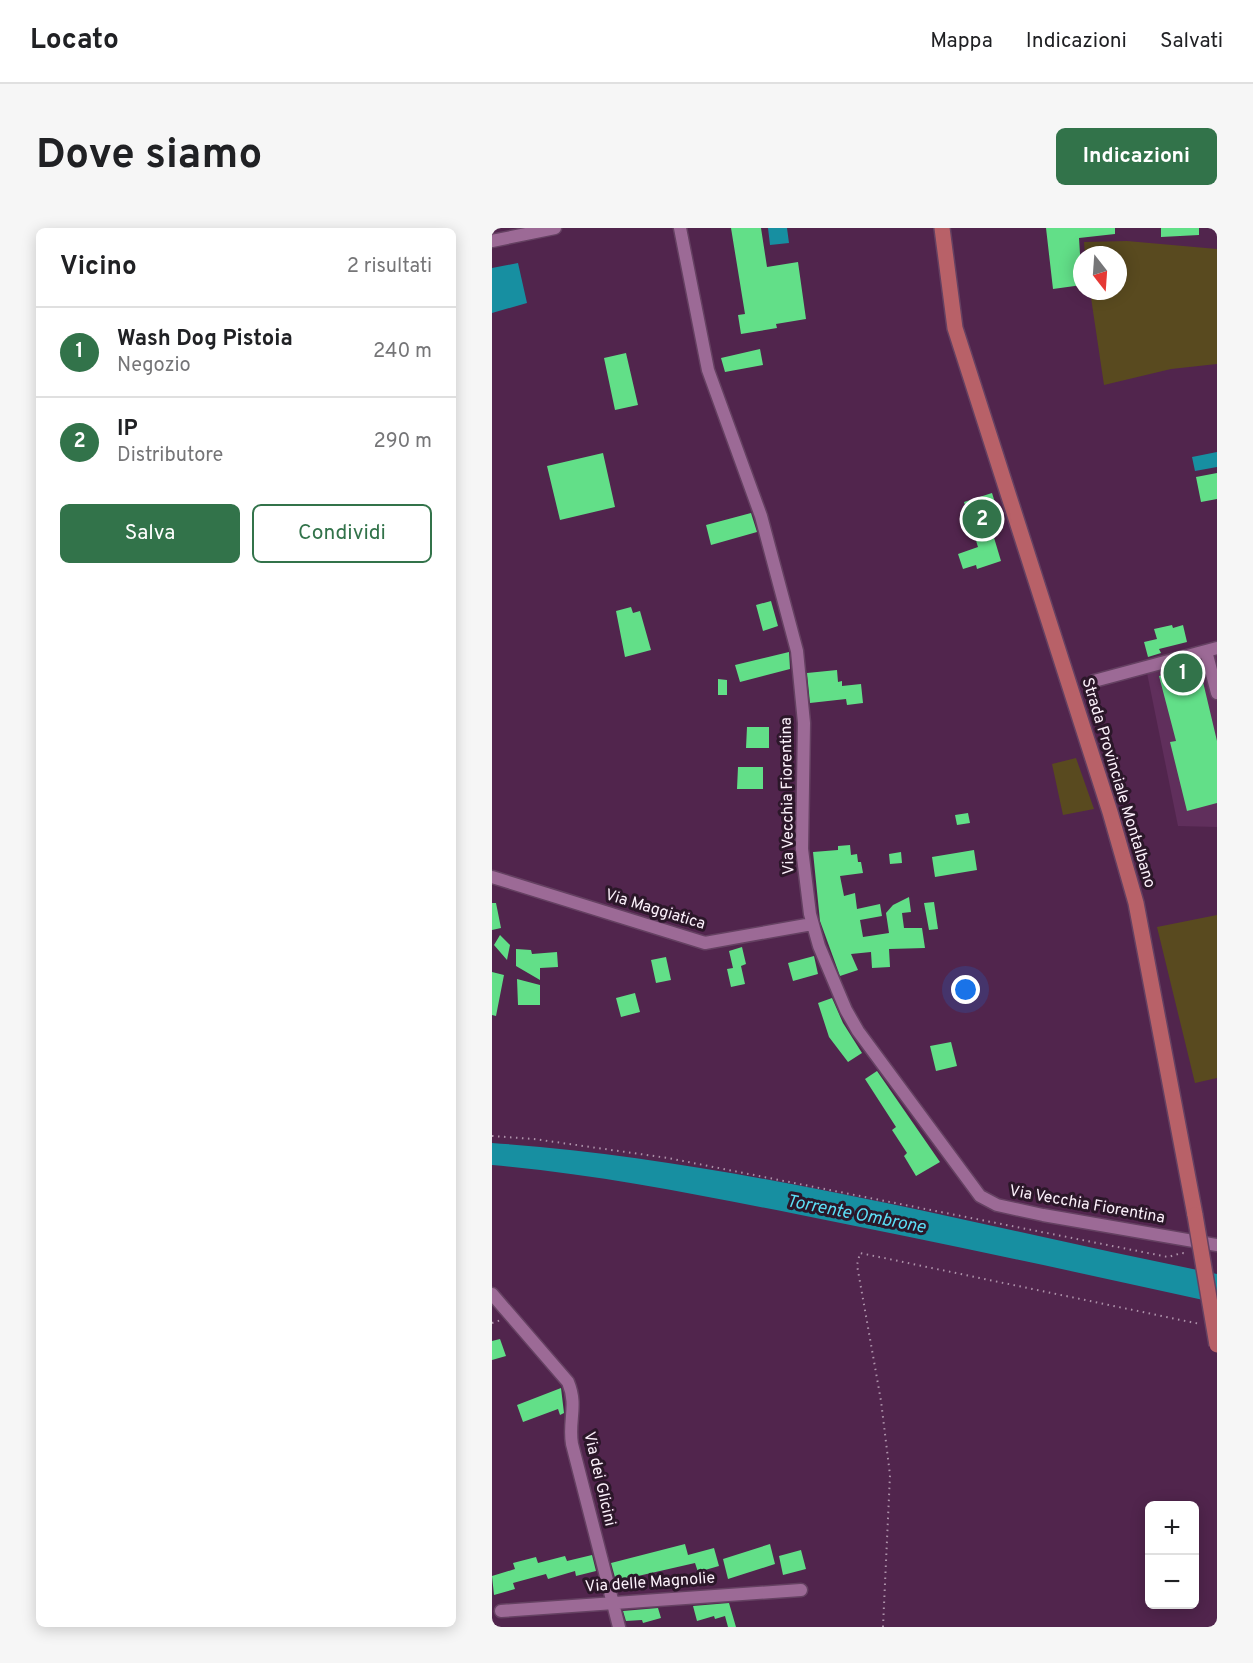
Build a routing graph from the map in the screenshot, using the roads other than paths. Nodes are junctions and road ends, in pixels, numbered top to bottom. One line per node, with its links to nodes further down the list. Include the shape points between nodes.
1 (555, 228): 4 (street)
2 (680, 228): 9 (street, Via Vecchia Fiorentina, via 708,370 761,516 797,651 804,723 802,849)
3 (945, 233): 12 (main road, Strada Provinciale Montalbano, bridge, via 955,328 1136,903)
4 (492, 241)
5 (1211, 649): 6 (street); 7 (street)
6 (1094, 681)
7 (1217, 693)
8 (492, 877): 9 (street, Via Maggiatica, via 705,943)
9 (812, 924): 10 (street, Via Vecchia Fiorentina, via 858,1031 980,1196 997,1205 1043,1215)
10 (1217, 1245)
11 (492, 1294): 14 (street, Via dei Glicini, via 568,1382 574,1396 572,1444)
12 (1217, 1345)
13 (801, 1590): 14 (street, Via delle Magnolie)
14 (612, 1601): 15 (street, Via delle Magnolie); 16 (street, Via dei Glicini)
15 (501, 1611)
16 (619, 1627)

